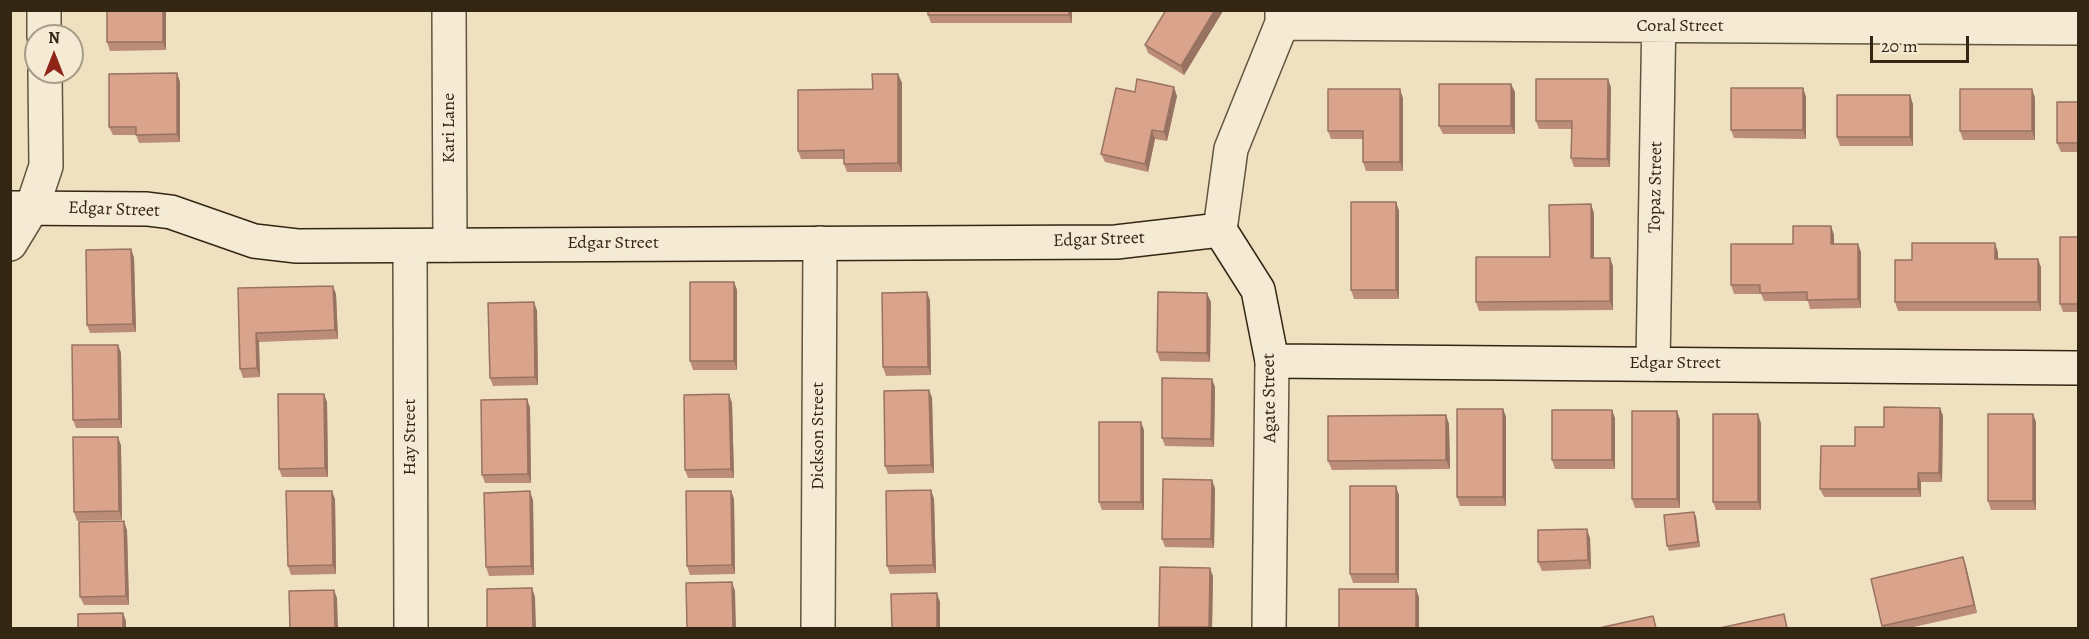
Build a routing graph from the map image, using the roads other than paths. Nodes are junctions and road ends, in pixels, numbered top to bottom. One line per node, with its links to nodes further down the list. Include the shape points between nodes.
1 (449, 10): 10 (street, Kari Lane)
2 (1282, 17): 3 (street, Coral Street); 7 (street, via 1231,149)
3 (1659, 19): 4 (street, Coral Street); 13 (street, Topaz Street)
4 (2079, 28)
5 (45, 84): 6 (street, via 46,166)
6 (21, 208): 9 (street); 11 (street, Edgar Street, via 147,209 171,212 254,241 297,246)
7 (1220, 230): 8 (street, Edgar Street, via 1116,242); 12 (street, Agate Street, via 1258,290)
8 (820, 243): 10 (street, Edgar Street); 16 (street, Dickson Street)
9 (10, 244)
10 (450, 244): 11 (street, Edgar Street)
11 (410, 246): 15 (street, Hay Street)
12 (1272, 361): 13 (street, Edgar Street); 17 (street, Agate Street)
13 (1653, 364): 14 (street, Edgar Street)
14 (2079, 368)
15 (411, 628)
16 (818, 628)
17 (1269, 628)

